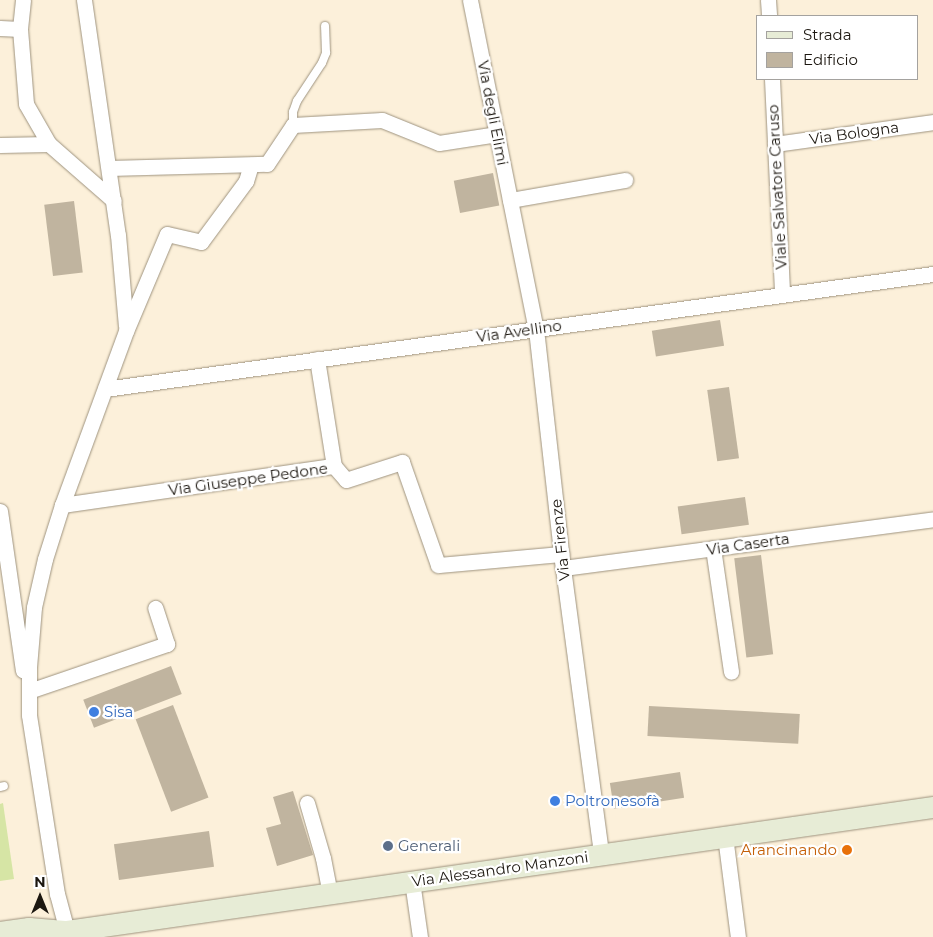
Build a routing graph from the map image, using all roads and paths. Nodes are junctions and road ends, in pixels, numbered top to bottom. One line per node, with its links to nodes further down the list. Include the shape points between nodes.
1 (23, 0): 8 (street)
2 (84, 0): 17 (street)
3 (470, 0): 12 (street, Via degli Elimi)
4 (768, 0): 5 (street)
5 (769, 15)
6 (325, 26): 11 (lane, via 326,53 297,101 292,112)
7 (0, 28): 8 (street)
8 (20, 29): 13 (street, via 26,104)
9 (772, 80): 14 (street, Viale Salvatore Caruso)
10 (933, 122): 14 (street, Via Bologna)
11 (293, 125): 12 (street, via 382,120 439,143); 16 (street, via 267,164)
12 (497, 134): 19 (street, Via degli Elimi)
13 (49, 144): 15 (street); 20 (street)
14 (775, 144): 23 (street, Viale Salvatore Caruso)
15 (0, 145)
16 (251, 165): 17 (street); 25 (street, via 246,180 201,242 167,234)
17 (108, 168): 20 (street)
18 (625, 180): 19 (street)
19 (510, 200): 21 (street, Via degli Elimi)
20 (114, 201): 25 (street)
21 (516, 227): 24 (street, Via Firenze)
22 (933, 274): 23 (street, Via Avellino)
23 (782, 295): 24 (street, Via Avellino)
24 (536, 329): 26 (street, Via Avellino); 33 (street, Via Firenze)
25 (126, 331): 27 (street)
26 (318, 359): 27 (street, Via Avellino); 28 (street)
27 (105, 388): 29 (street)
28 (334, 466): 29 (street, Via Giuseppe Pedone); 33 (street, Via Giuseppe Pedone, via 346,480 402,462 438,565)
29 (62, 505): 36 (street, via 34,607)
30 (0, 511): 37 (street)
31 (933, 519): 32 (street, Via Caserta)
32 (713, 548): 33 (street, Via Caserta); 35 (street)
33 (562, 561): 41 (street, Via Firenze)
34 (155, 608): 36 (street, via 167,644)
35 (731, 672)
36 (29, 691): 37 (street)
37 (29, 715): 45 (street)
38 (307, 803): 43 (street)
39 (933, 807): 40 (main road, Via Alessandro Manzoni)
40 (726, 836): 41 (main road, Via Alessandro Manzoni); 47 (street)
41 (601, 854): 42 (main road, Via Alessandro Manzoni)
42 (412, 881): 43 (main road, Via Alessandro Manzoni); 46 (street)
43 (330, 893): 45 (main road, Via Alessandro Manzoni)
44 (0, 932): 45 (main road, Via Alessandro Manzoni, via 29,928)
45 (64, 935)
46 (420, 937)
47 (738, 937)

